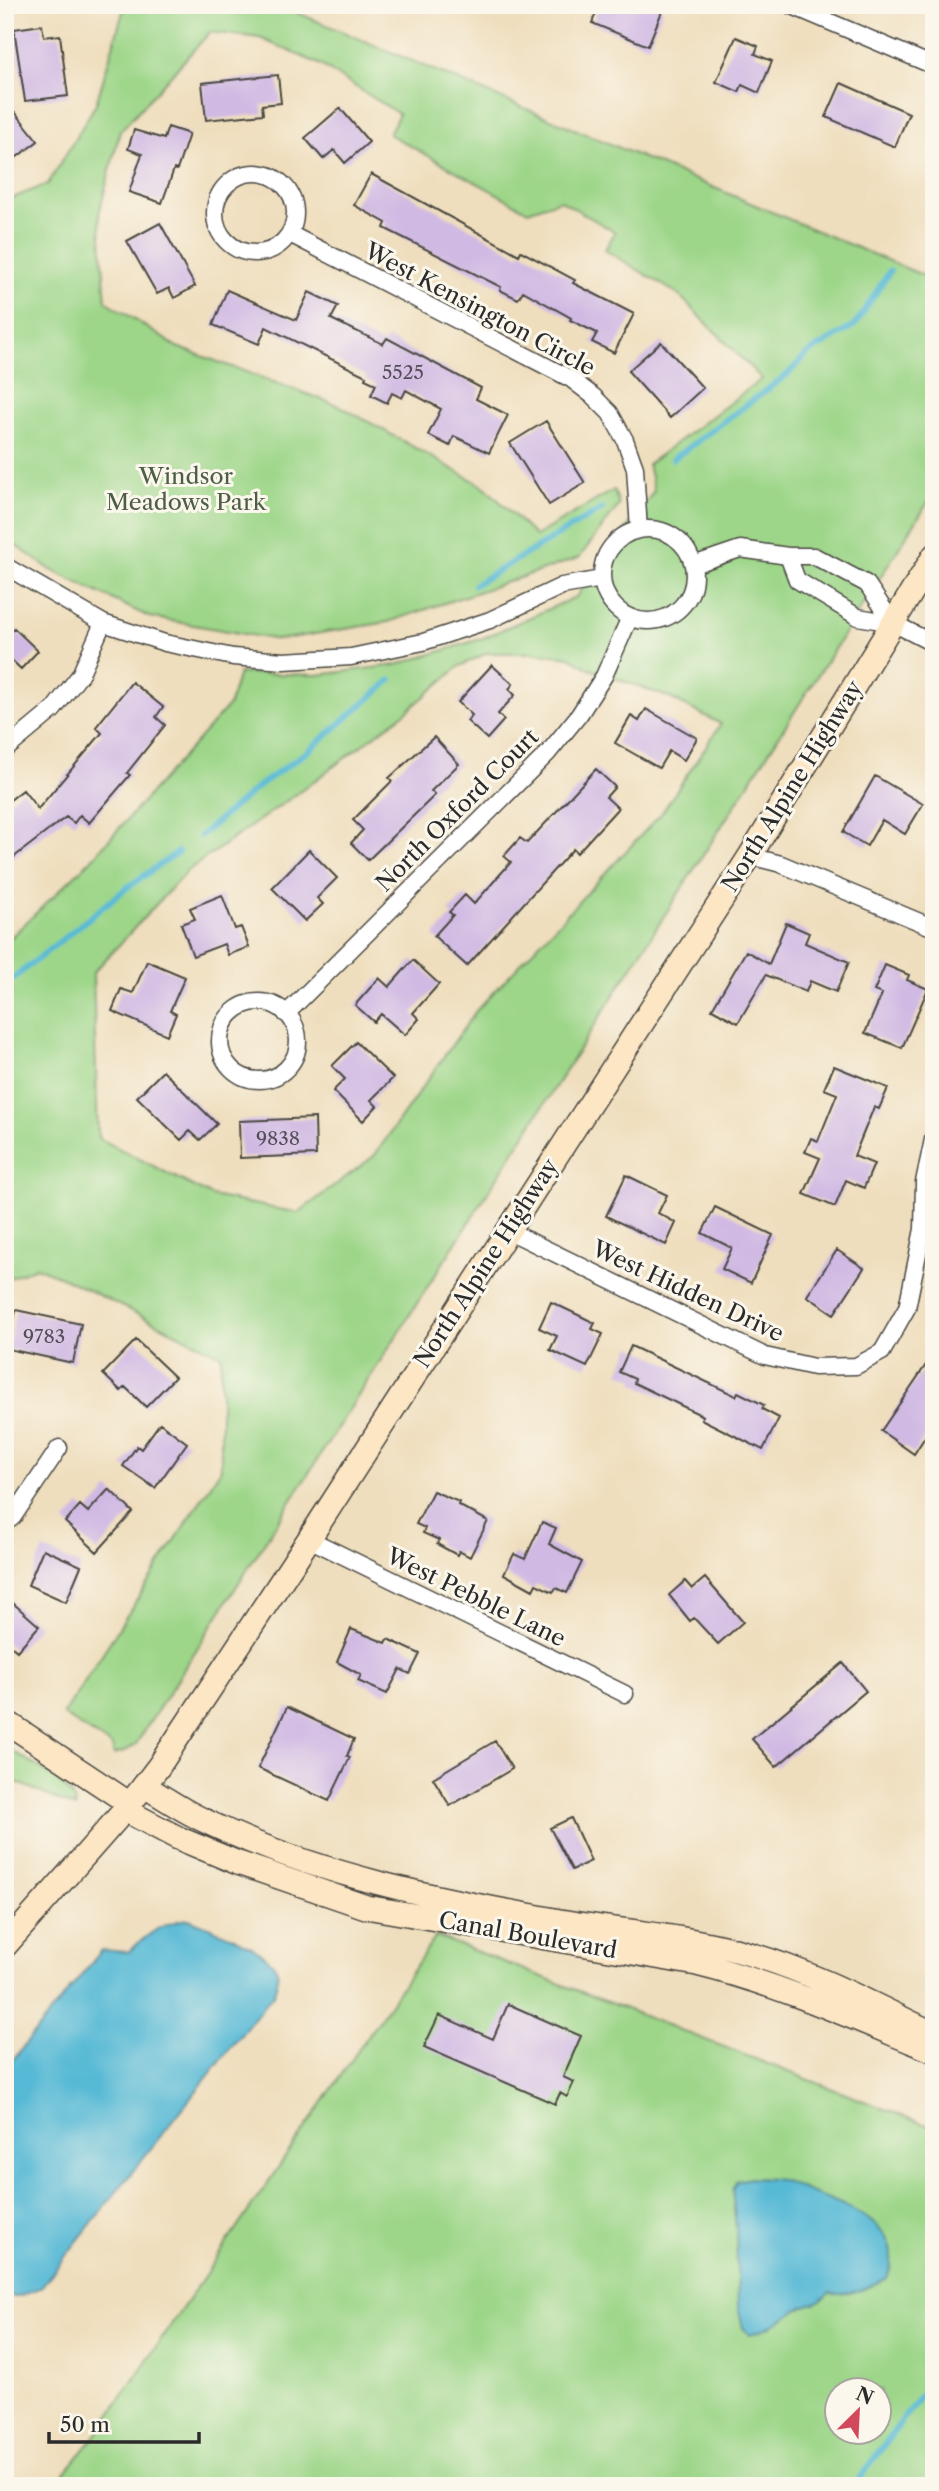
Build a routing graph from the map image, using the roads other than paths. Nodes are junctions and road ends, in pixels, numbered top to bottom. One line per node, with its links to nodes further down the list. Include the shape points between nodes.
1 (790, 5): 2 (street)
2 (828, 13): 3 (street)
3 (934, 66)
4 (290, 233): 4 (street, via 295,203 276,178 245,174 220,192 216,223 235,247 250,253 266,252); 5 (street, West Kensington Circle, via 571,379 593,396 610,413 635,468)
5 (639, 530): 8 (street, via 663,531 673,537); 10 (street, via 611,547)
6 (788, 556): 8 (street, via 740,549); 13 (street, via 797,580 858,617); 13 (street, via 814,556 867,584)
7 (934, 556): 13 (main road, North Alpine Highway)
8 (693, 565): 11 (street, via 691,590 677,610 655,620)
9 (5, 566): 12 (street)
10 (602, 579): 11 (street, via 611,602); 12 (street, via 562,586 490,620 423,642 351,657 284,661 233,657 165,643)
11 (630, 617): 18 (street, North Oxford Court, via 604,676 548,753)
12 (103, 623): 15 (street, via 80,675 53,710)
13 (893, 623): 14 (street); 16 (main road, North Alpine Highway)
14 (934, 644)
15 (5, 750)
16 (750, 856): 17 (street, via 781,864); 20 (main road, North Alpine Highway)
17 (934, 928)
18 (286, 1014): 18 (street, via 268,1003 256,1002 228,1017 220,1044 233,1070 254,1080 287,1068 297,1047 293,1023)
19 (934, 1135): 20 (street, West Hidden Drive, via 924,1182 923,1229 907,1308 882,1352 856,1366 814,1367 765,1356)
20 (507, 1230): 23 (main road, North Alpine Highway)
21 (59, 1448): 22 (street)
22 (5, 1523)
23 (309, 1539): 24 (street, West Pebble Lane); 26 (main road, North Alpine Highway)
24 (625, 1694)
25 (5, 1721): 27 (main road, Canal Boulevard)
26 (144, 1786): 27 (main road, North Alpine Highway); 29 (main road, Canal Boulevard, via 198,1818 358,1879 561,1921 739,1951 820,1980)
27 (128, 1807): 28 (main road, North Alpine Highway); 30 (main road, Canal Boulevard, via 178,1838 345,1900 697,1964 791,1992)
28 (5, 1946)
29 (934, 2034)
30 (934, 2051)

